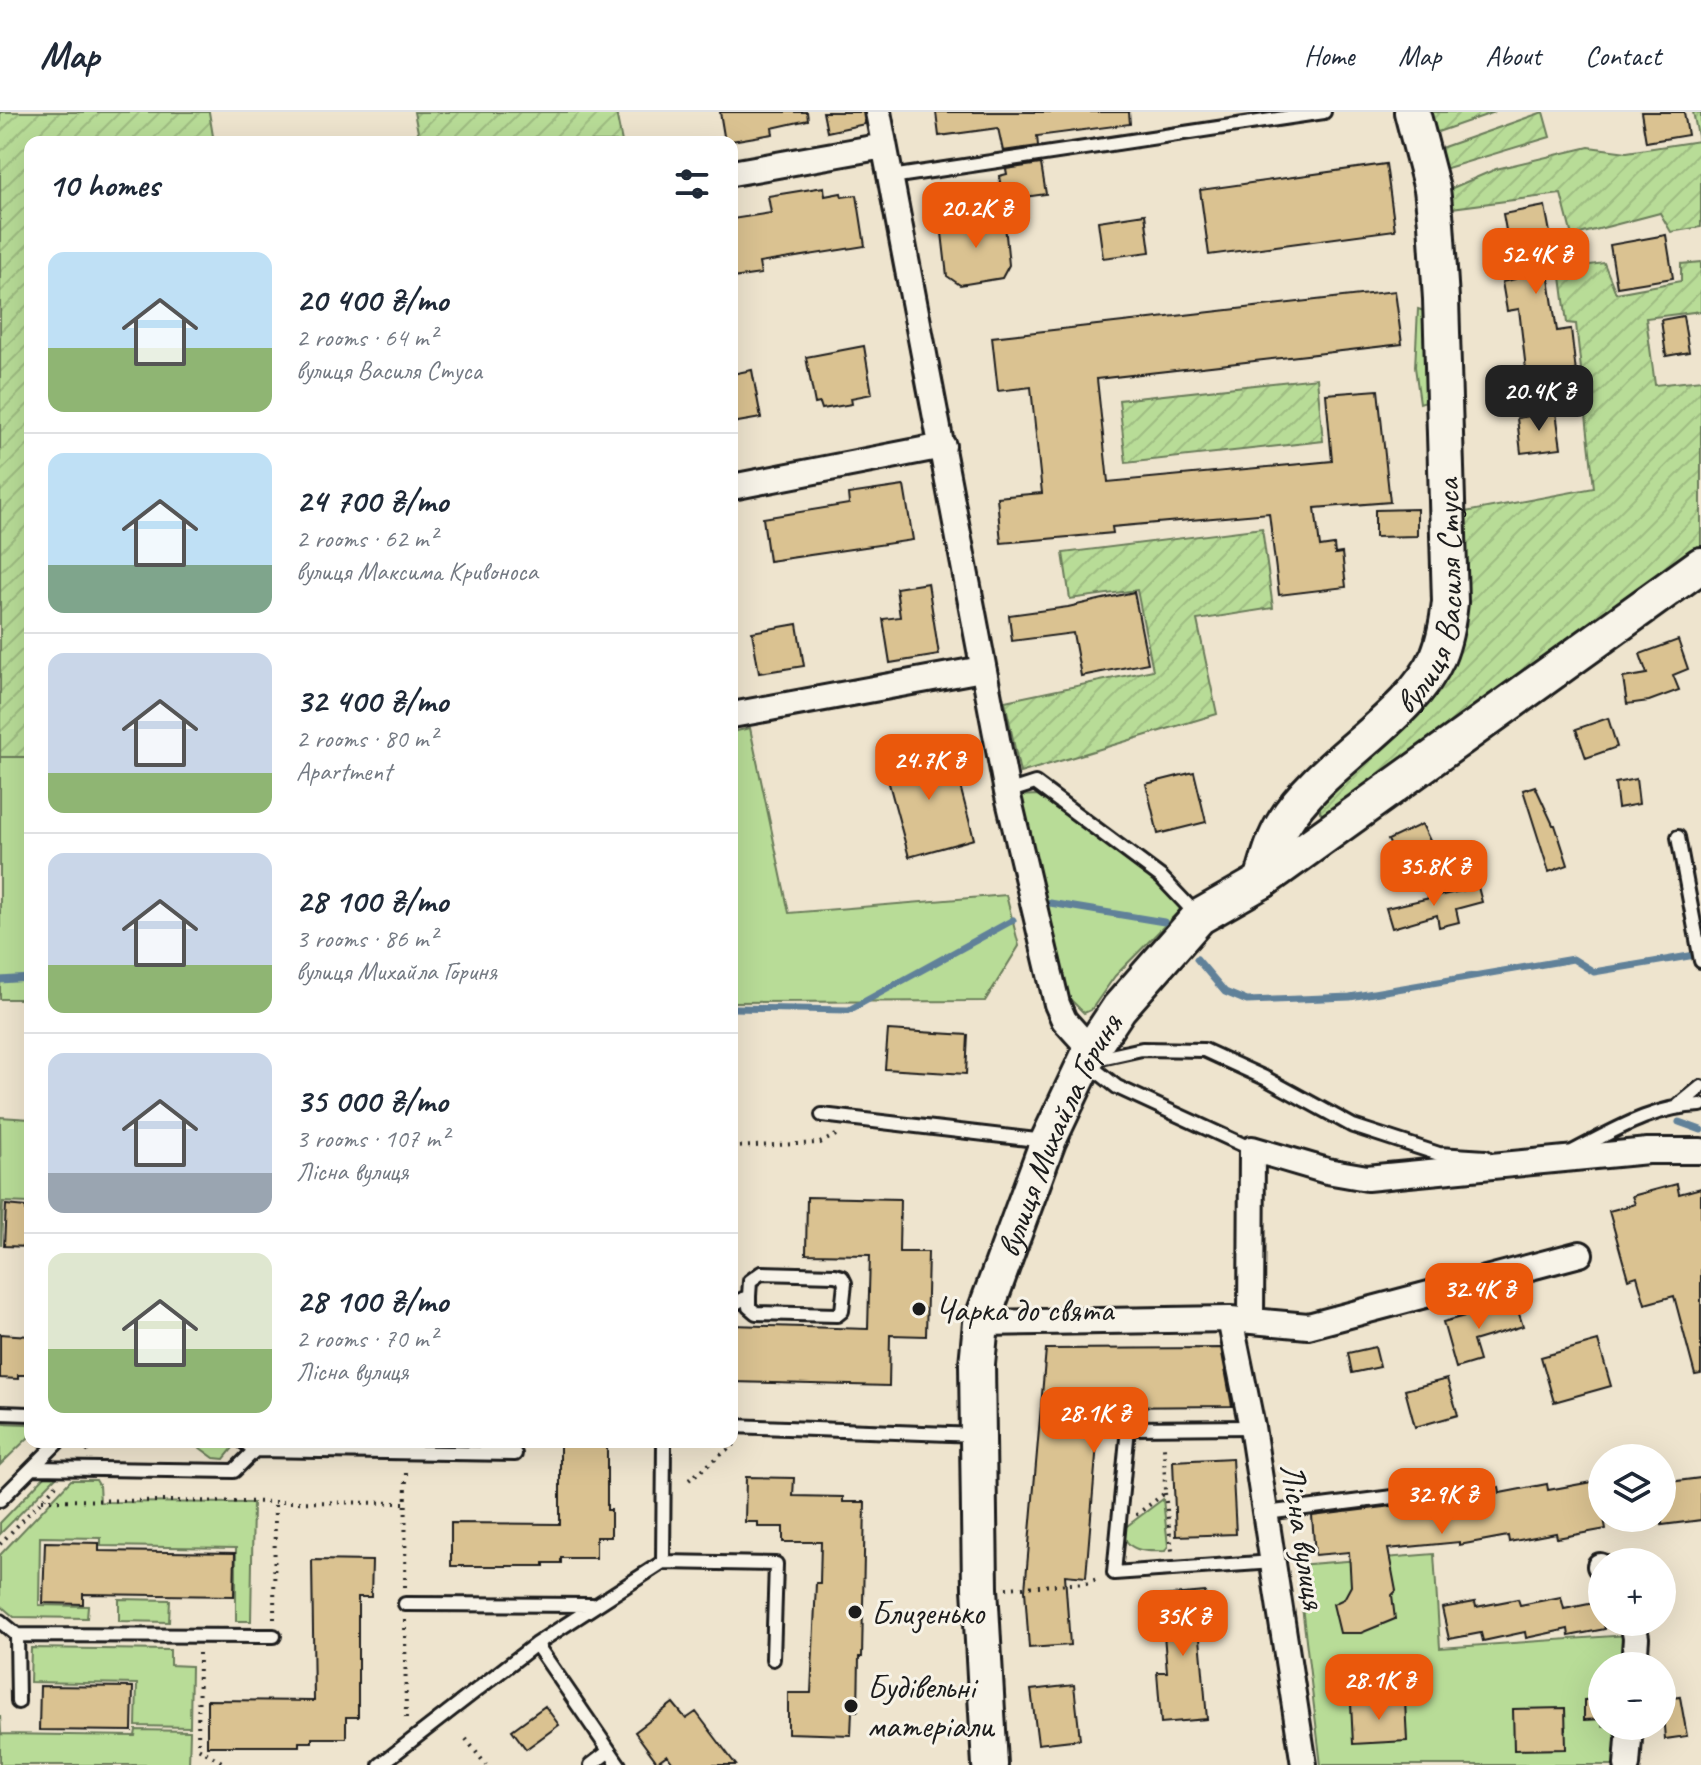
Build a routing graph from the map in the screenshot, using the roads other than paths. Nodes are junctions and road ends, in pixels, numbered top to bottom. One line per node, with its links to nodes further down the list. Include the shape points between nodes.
1 (878, 112): 4 (street)
2 (1324, 112): 6 (lane)
3 (1412, 112): 14 (main road, вулиця Василя Стуса, via 1432,189 1440,284 1447,626 1438,656 1412,695 1316,782 1284,822)
4 (884, 146): 5 (street); 6 (street)
5 (738, 172)
6 (891, 177): 7 (street)
7 (943, 446): 8 (street); 10 (street)
8 (738, 486)
9 (1701, 565): 14 (main road, вулиця Михайла Гориня)
10 (982, 669): 11 (street); 12 (street)
11 (738, 714)
12 (1007, 792): 15 (lane, via 1035,783 1161,877); 17 (street, via 1057,1004)
13 (1678, 837): 16 (lane)
14 (1262, 881): 15 (main road, вулиця Михайла Гориня)
15 (1199, 917): 17 (main road, вулиця Михайла Гориня, via 1119,1008)
16 (1701, 961)
17 (1088, 1056): 22 (main road, вулиця Михайла Гориня); 23 (lane, via 1117,1087); 25 (lane, via 1142,1049 1204,1050 1353,1126 1439,1154)
18 (1701, 1087): 20 (lane)
19 (1701, 1105): 20 (lane)
20 (1678, 1106): 25 (lane, via 1633,1120)
21 (822, 1115): 22 (lane)
22 (1048, 1141): 30 (main road, вулиця Михайла Гориня)
23 (1252, 1149): 25 (street, via 1367,1178); 29 (street, Лісна вулиця)
24 (1701, 1151): 25 (street)
25 (1558, 1160)
26 (1580, 1254): 29 (street, via 1308,1326)
27 (749, 1296): 27 (lane, via 749,1307 756,1313 837,1315 844,1305 845,1283 835,1275 761,1273 750,1281); 28 (lane)
28 (738, 1302)
29 (1240, 1320): 30 (street); 34 (street, Лісна вулиця)
30 (981, 1323): 35 (main road, вулиця Михайла Гориня)
31 (0, 1413): 32 (lane)
32 (24, 1414)
33 (738, 1426): 35 (lane)
34 (1252, 1427): 44 (street, Лісна вулиця); 46 (lane, via 1128,1428 1114,1573)
35 (979, 1436): 60 (main road, вулиця Михайла Гориня, via 980,1588)
36 (52, 1448): 41 (lane)
37 (252, 1448): 39 (lane)
38 (664, 1448): 45 (lane)
39 (255, 1450): 40 (lane); 41 (lane, via 234,1471)
40 (515, 1454)
41 (33, 1468): 43 (lane)
42 (1432, 1492): 44 (lane)
43 (0, 1500)
44 (1266, 1513): 46 (street, Лісна вулиця)
45 (663, 1562): 48 (lane); 53 (lane, via 776,1564)
46 (1274, 1562): 61 (street, Лісна вулиця)
47 (405, 1604): 48 (lane)
48 (592, 1605): 52 (lane)
49 (0, 1621): 50 (lane)
50 (17, 1635): 51 (lane); 54 (lane)
51 (274, 1636)
52 (536, 1644): 56 (lane); 57 (lane)
53 (773, 1659)
54 (18, 1702)
55 (1629, 1740): 62 (street)
56 (608, 1752): 58 (lane); 59 (lane)
57 (380, 1765)
58 (591, 1765)
59 (619, 1765)
60 (990, 1765)
61 (1304, 1765)
62 (1627, 1765)

